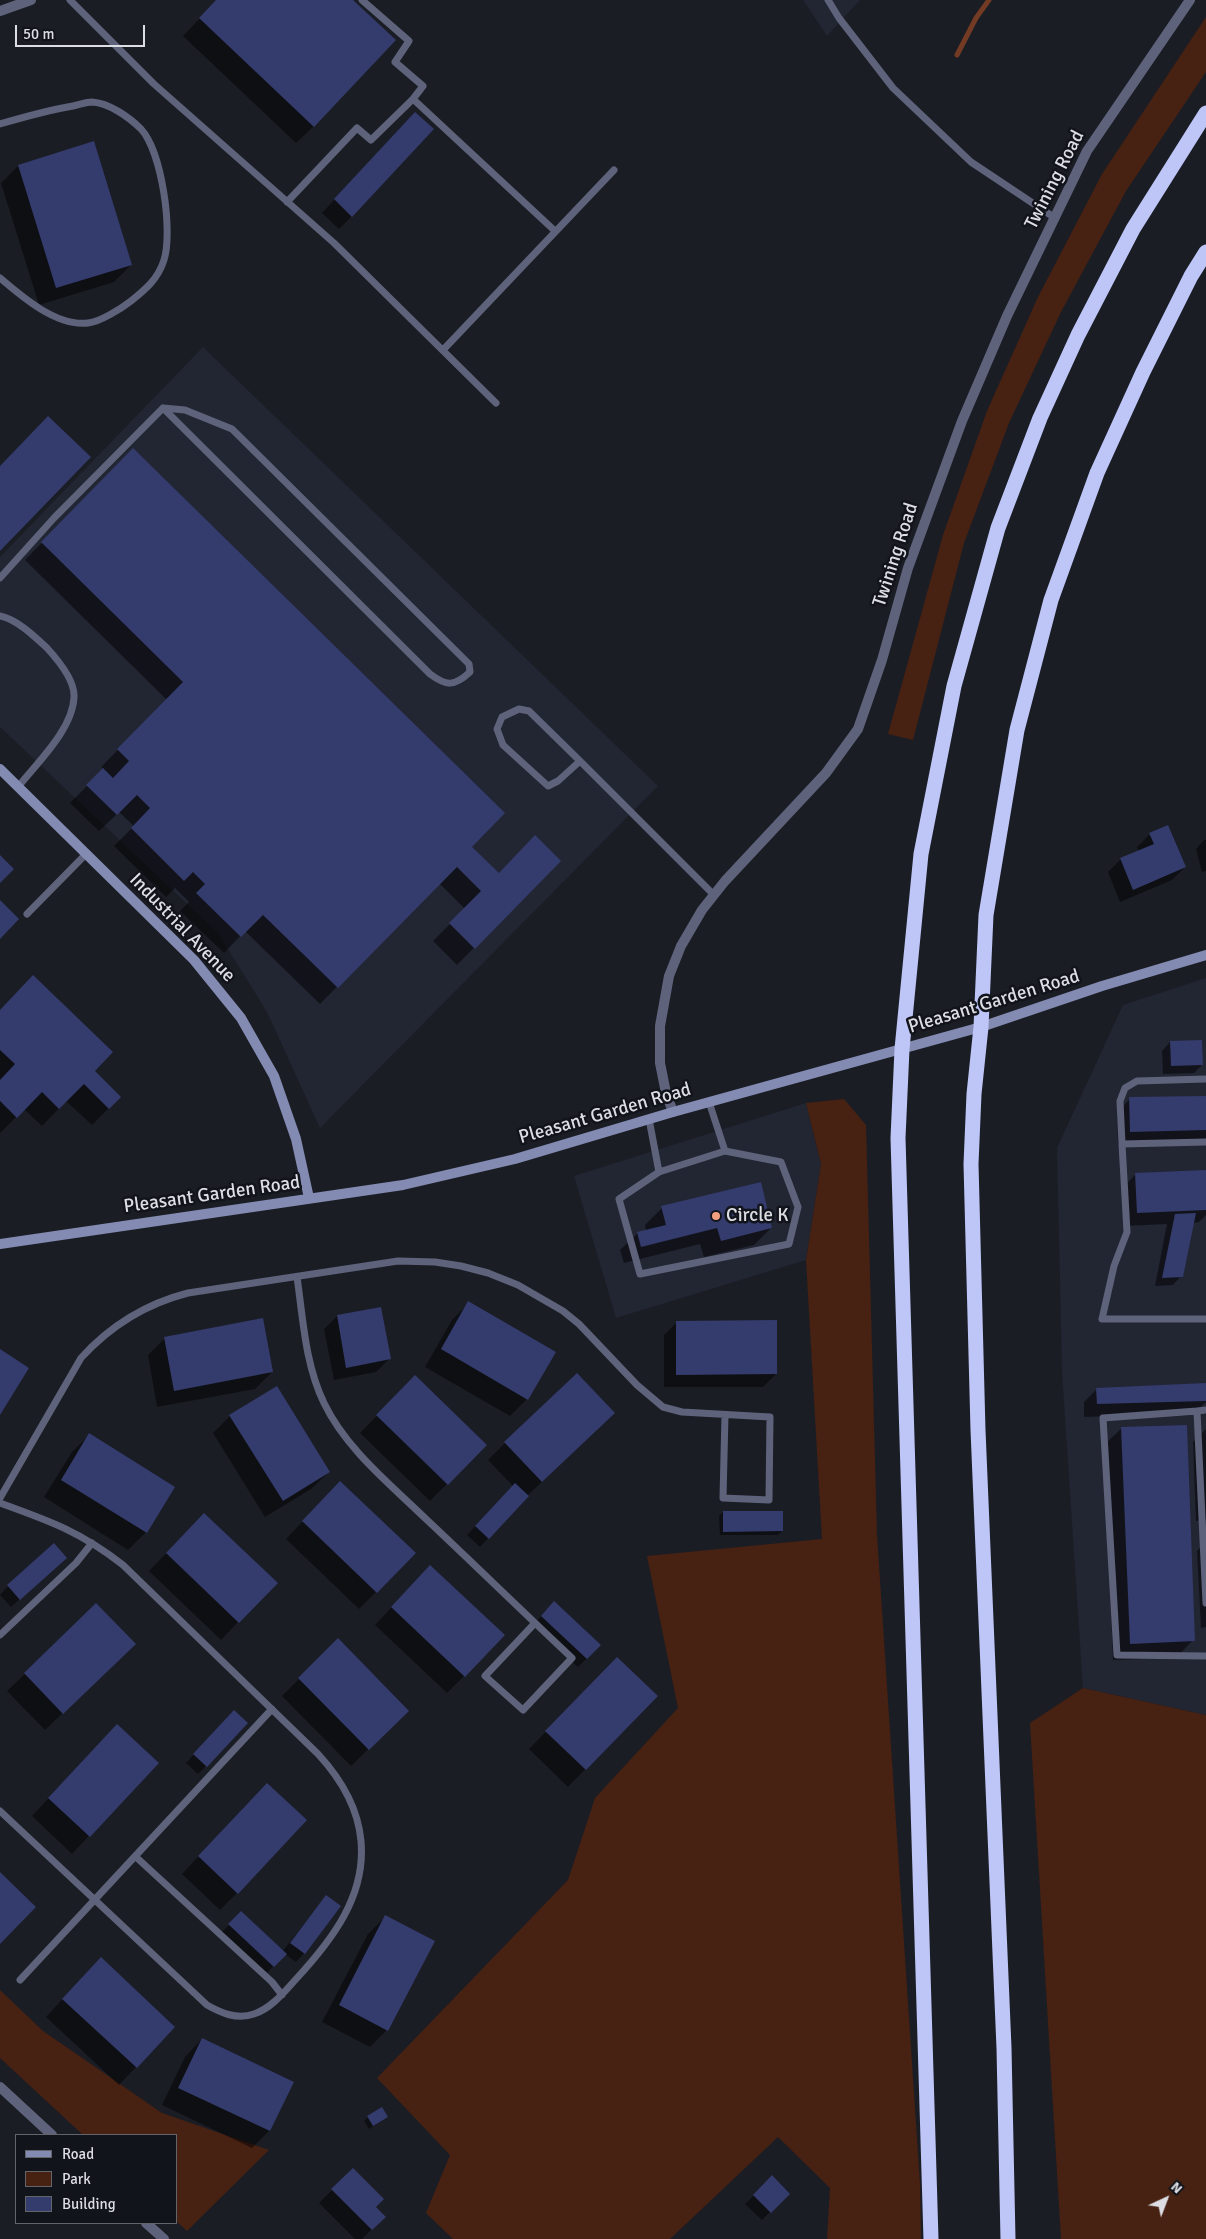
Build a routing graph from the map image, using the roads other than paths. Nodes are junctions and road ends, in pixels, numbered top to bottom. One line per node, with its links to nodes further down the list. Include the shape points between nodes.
1 (31, 0): 6 (street)
2 (70, 0): 11 (lane, via 154,84)
3 (362, 0): 7 (lane, via 409,41 396,62 424,86)
4 (828, 0): 12 (lane, via 900,94 971,162)
5 (1190, 0): 12 (street, Twining Road, via 1088,151)
6 (0, 11)
7 (413, 99): 11 (lane, via 371,140 356,128); 13 (lane)
8 (1206, 113): 29 (highway, via 1133,229 1078,335 1040,418 998,528 954,686 921,854)
9 (0, 124): 15 (lane, via 92,102 116,109 142,130 155,154 167,227 164,260 151,285 123,308 89,323 64,322 24,299)
10 (614, 170): 13 (lane)
11 (287, 202): 16 (lane, via 334,243)
12 (1055, 218): 25 (street, Twining Road, via 1007,316 962,421 908,568 882,660 858,728 826,773)
13 (555, 231): 16 (lane)
14 (1206, 252): 28 (highway, via 1143,372 1097,473 1051,600 1016,730 988,906)
15 (0, 278)
16 (443, 350): 17 (lane)
17 (496, 403)
18 (163, 408): 18 (lane, via 430,674 442,683 453,684 470,672 469,664 232,430 185,410); 19 (lane, via 54,518)
19 (0, 578)
20 (0, 616): 23 (lane, via 33,634 53,655 69,676 75,696 70,717)
21 (580, 761): 21 (lane, via 529,711 519,709 502,717 497,729 503,745 548,786); 25 (lane)
22 (0, 769): 23 (main road, Industrial Avenue)
23 (18, 787): 24 (main road, Industrial Avenue)
24 (86, 854): 26 (lane); 38 (main road, Industrial Avenue, via 194,960 241,1018 274,1076 296,1139)
25 (714, 895): 32 (street, Twining Road, via 681,946 667,986 660,1026 660,1063)
26 (27, 914)
27 (1206, 955): 28 (main road, Pleasant Garden Road)
28 (981, 1027): 29 (main road, Pleasant Garden Road); 64 (highway, via 971,1164 978,1430 1004,2048)
29 (902, 1049): 31 (main road, Pleasant Garden Road); 63 (highway, via 898,1138)
30 (1206, 1079): 35 (lane, via 1137,1081 1125,1088 1120,1101)
31 (709, 1102): 32 (main road, Pleasant Garden Road); 36 (lane)
32 (673, 1112): 33 (main road, Pleasant Garden Road)
33 (649, 1119): 37 (lane); 38 (main road, Pleasant Garden Road, via 515,1159 413,1183)
34 (1206, 1142): 35 (lane)
35 (1122, 1144): 41 (lane, via 1127,1232 1114,1266 1102,1319)
36 (725, 1151): 37 (lane); 37 (lane, via 780,1162 798,1207 789,1244 640,1274 619,1199)
37 (659, 1172)
38 (309, 1198): 39 (main road, Pleasant Garden Road)
39 (0, 1244)
40 (297, 1276): 44 (lane, via 398,1261 436,1262 488,1273 518,1285 564,1311 663,1407 682,1412); 45 (lane, via 167,1298 111,1329 81,1358); 50 (lane, via 315,1378 338,1426 357,1451)
41 (1206, 1319)
42 (1206, 1410): 43 (lane)
43 (1197, 1411): 47 (lane); 52 (lane, via 1103,1418 1117,1655)
44 (725, 1415): 44 (lane, via 770,1417 769,1500 723,1498)
45 (0, 1498)
46 (0, 1503): 48 (lane, via 67,1528)
47 (1204, 1519): 49 (lane)
48 (92, 1543): 51 (lane, via 76,1563); 53 (lane, via 123,1566)
49 (1206, 1603)
50 (535, 1623): 50 (lane, via 572,1658 523,1710 485,1676)
51 (0, 1635)
52 (1206, 1656)
53 (272, 1709): 55 (lane); 58 (lane, via 334,1771 353,1806 361,1841 358,1879 344,1918 319,1954)
54 (0, 1810): 56 (lane)
55 (136, 1857): 56 (lane); 58 (lane, via 272,1982)
56 (95, 1900): 57 (lane); 58 (lane, via 207,2004 220,2012 244,2016 255,2014)
57 (20, 1980)
58 (282, 1995)
59 (0, 2087): 60 (street)
60 (51, 2134)
61 (147, 2224): 62 (street)
62 (164, 2239)
63 (931, 2239)
64 (1008, 2239)

